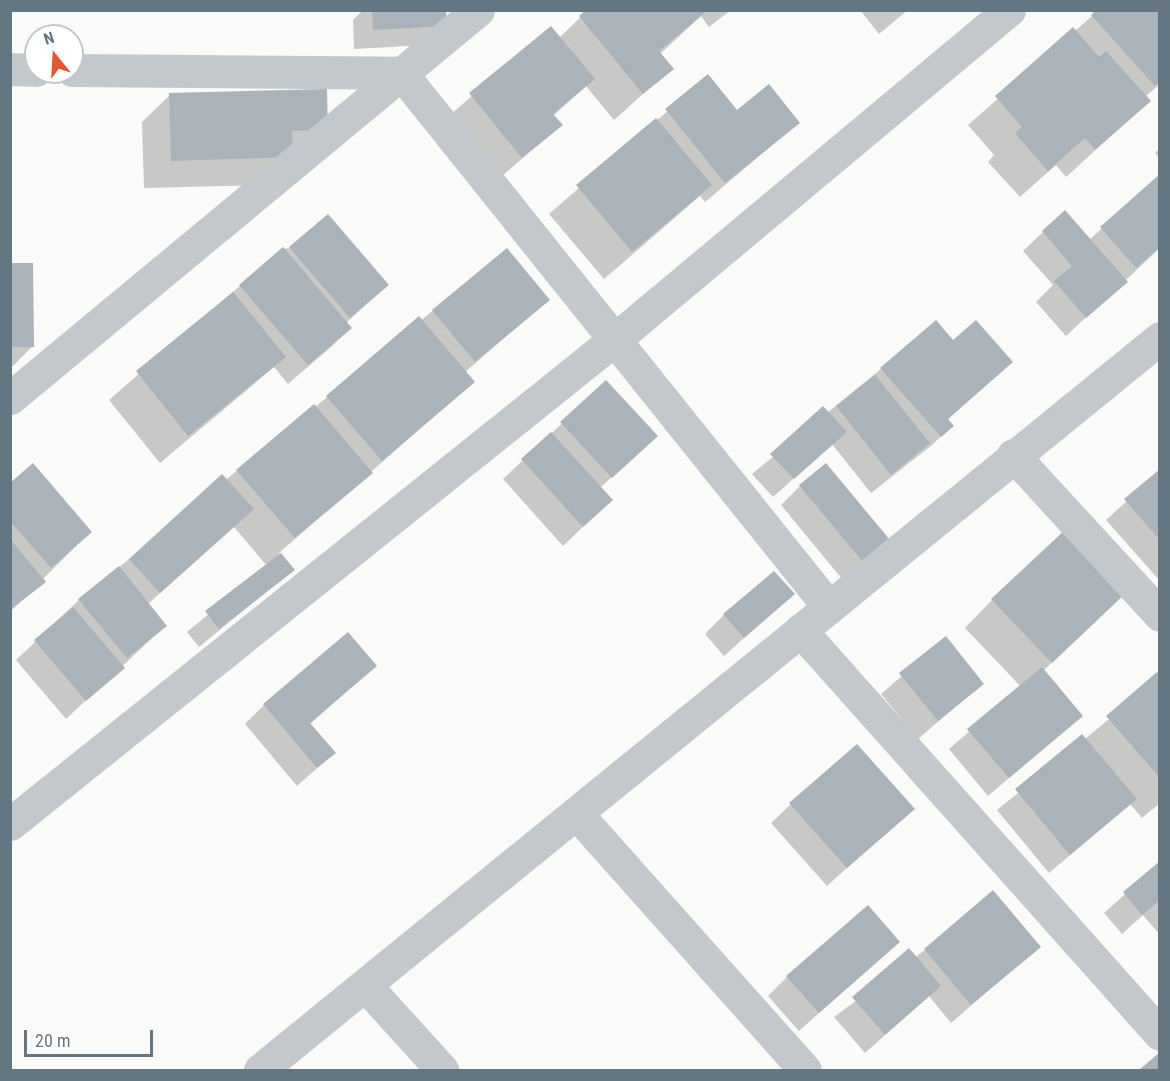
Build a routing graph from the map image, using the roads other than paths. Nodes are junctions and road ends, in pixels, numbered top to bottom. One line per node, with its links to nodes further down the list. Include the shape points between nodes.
1 (478, 10): 4 (street)
2 (1009, 10): 6 (street)
3 (84, 70): 4 (street)
4 (401, 73): 6 (street); 7 (street)
5 (1160, 338): 8 (street)
6 (614, 340): 9 (street); 13 (street)
7 (10, 398)
8 (1013, 455): 9 (street); 10 (street)
9 (828, 606): 11 (street)
10 (1160, 615)
11 (800, 630): 12 (street); 15 (street)
12 (576, 813): 14 (street); 18 (street)
13 (10, 824)
14 (365, 985): 16 (street); 17 (street)
15 (1160, 1034)
16 (260, 1071)
17 (442, 1071)
18 (805, 1071)

